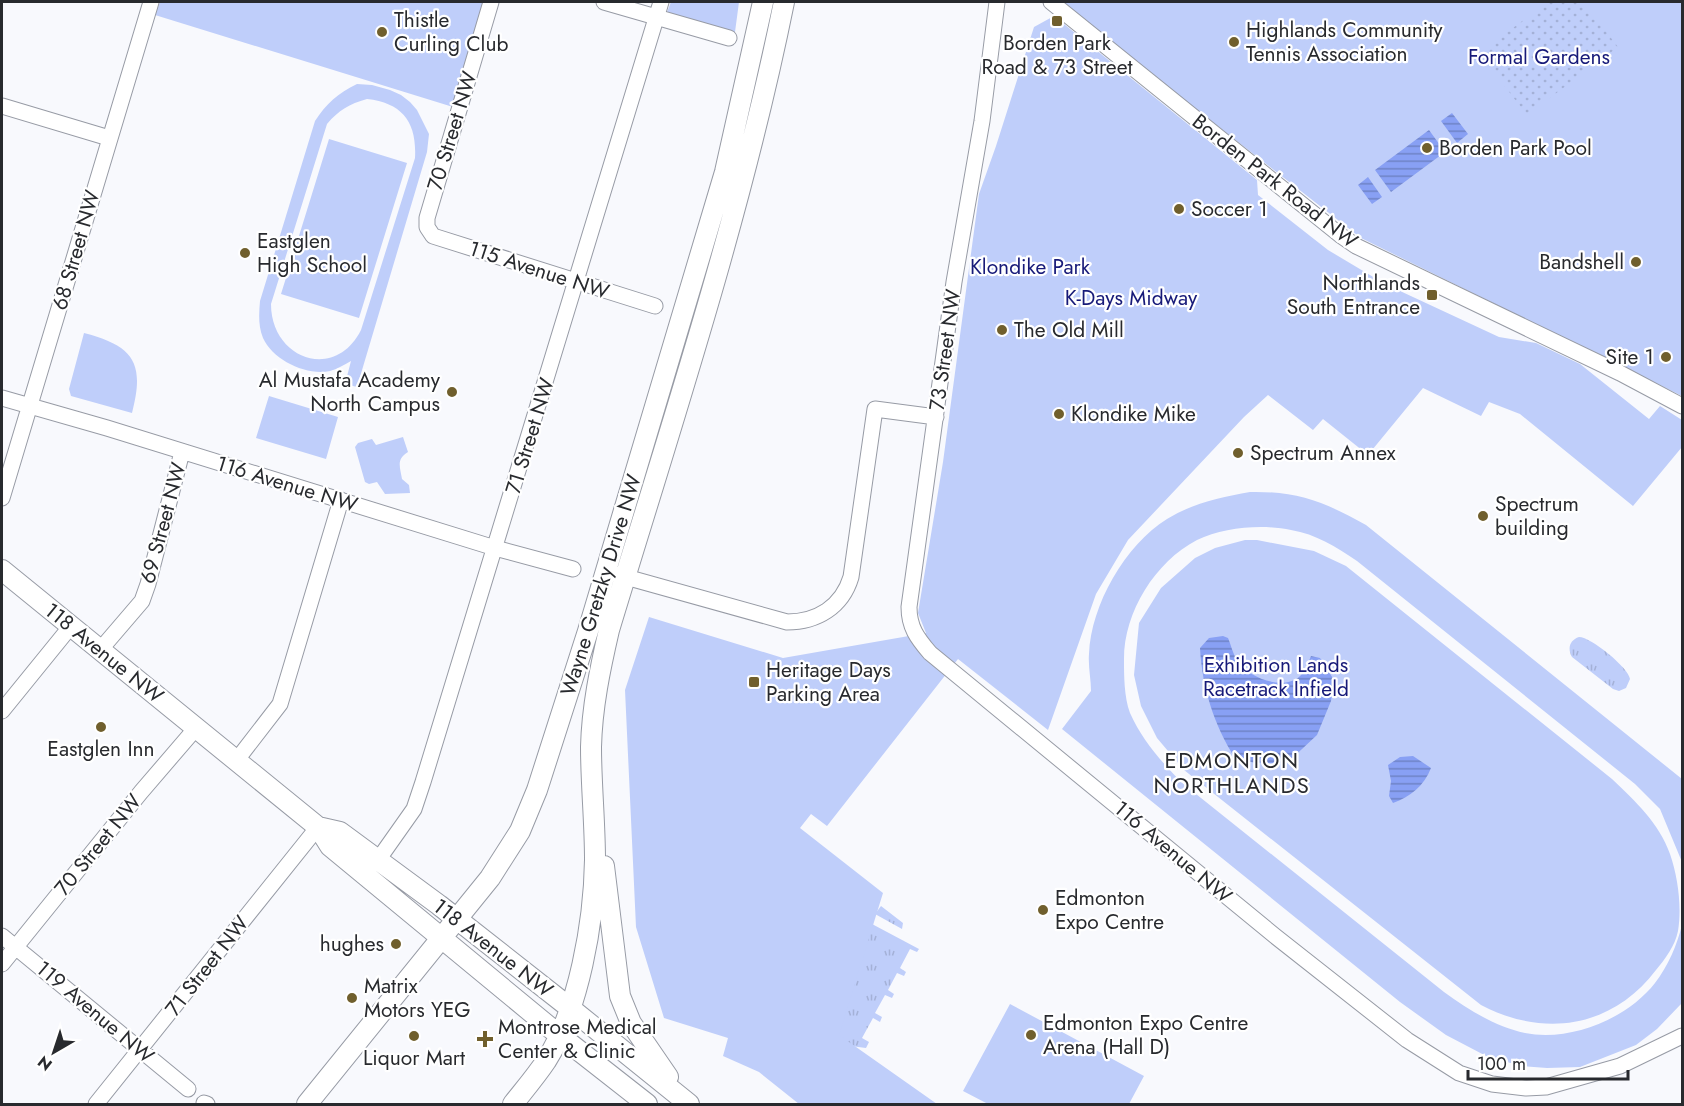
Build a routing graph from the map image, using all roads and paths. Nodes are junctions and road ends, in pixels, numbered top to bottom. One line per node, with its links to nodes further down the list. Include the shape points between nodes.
1 (151, 2): 16 (street, 68 Street NW)
2 (491, 2): 17 (street, 70 Street NW)
3 (604, 2): 11 (street)
4 (661, 2): 11 (street, 71 Street NW)
5 (755, 2): 13 (main road)
6 (763, 2): 13 (main road, Wayne Gretzky Drive NW)
7 (784, 2): 14 (main road, Wayne Gretzky Drive NW)
8 (795, 2): 14 (main road)
9 (997, 2): 23 (street, 73 Street NW)
10 (1051, 2): 21 (street, Borden Park Road NW, via 1356,246)
11 (656, 18): 12 (street); 18 (street, 71 Street NW)
12 (729, 38)
13 (753, 53): 30 (main road, Wayne Gretzky Drive NW, via 725,172)
14 (772, 64): 31 (main road, Wayne Gretzky Drive NW, via 733,221)
15 (2, 106): 16 (street)
16 (109, 138): 22 (street, 68 Street NW)
17 (427, 227): 18 (street, 115 Avenue NW, via 433,236)
18 (577, 282): 19 (street, 115 Avenue NW); 27 (street, 71 Street NW)
19 (655, 306)
20 (2, 398): 22 (street, 116 Avenue NW)
21 (1683, 406)
22 (30, 407): 24 (street, 116 Avenue NW); 25 (street, 68 Street NW)
23 (936, 417): 31 (street, via 875,409 851,577 840,601 825,612 799,622 787,621); 33 (street, 73 Street NW, via 909,607)
24 (182, 452): 26 (street, 116 Avenue NW); 34 (street, 69 Street NW, via 142,601)
25 (2, 498)
26 (341, 500): 27 (street, 116 Avenue NW); 37 (street, via 280,704)
27 (495, 548): 28 (street, 116 Avenue NW); 40 (street, 71 Street NW, via 414,809)
28 (573, 569)
29 (2, 570): 32 (main road, 118 Avenue NW)
30 (605, 571): 31 (street); 41 (main road, Wayne Gretzky Drive NW, via 529,809 508,852)
31 (625, 577): 38 (main road, Wayne Gretzky Drive NW, via 596,683 591,746)
32 (71, 626): 34 (main road, 118 Avenue NW); 35 (street)
33 (911, 627): 48 (street, 116 Avenue NW, via 943,663 1275,936 1445,1066 1492,1084 1546,1087 1620,1066)
34 (100, 650): 36 (main road, 118 Avenue NW)
35 (2, 711)
36 (196, 728): 37 (main road, 118 Avenue NW); 44 (street, 70 Street NW)
37 (236, 761): 39 (main road, 118 Avenue NW)
38 (593, 798): 46 (main road, Wayne Gretzky Drive NW, via 593,894); 55 (main road, via 620,996 649,1052)
39 (318, 826): 40 (main road, 118 Avenue NW, via 340,832); 43 (main road, 118 Avenue NW, via 330,846); 49 (street, 71 Street NW)
40 (378, 860): 41 (main road, 118 Avenue NW)
41 (458, 920): 43 (main road, Wayne Gretzky Drive NW); 46 (main road, 118 Avenue NW)
42 (2, 936): 44 (street, 119 Avenue NW)
43 (442, 939): 47 (main road, 118 Avenue NW); 52 (main road, Wayne Gretzky Drive NW)
44 (15, 946): 45 (street, 70 Street NW); 49 (street, 119 Avenue NW)
45 (2, 964)
46 (570, 1008): 47 (main road, Wayne Gretzky Drive NW); 55 (main road, 118 Avenue NW)
47 (559, 1035): 53 (main road, Wayne Gretzky Drive NW, via 547,1060); 54 (main road, 118 Avenue NW)
48 (1683, 1035)
49 (140, 1050): 50 (street, 119 Avenue NW); 51 (street, 71 Street NW)
50 (188, 1089)
51 (96, 1104)
52 (307, 1104)
53 (513, 1104)
54 (647, 1104)
55 (691, 1104)

